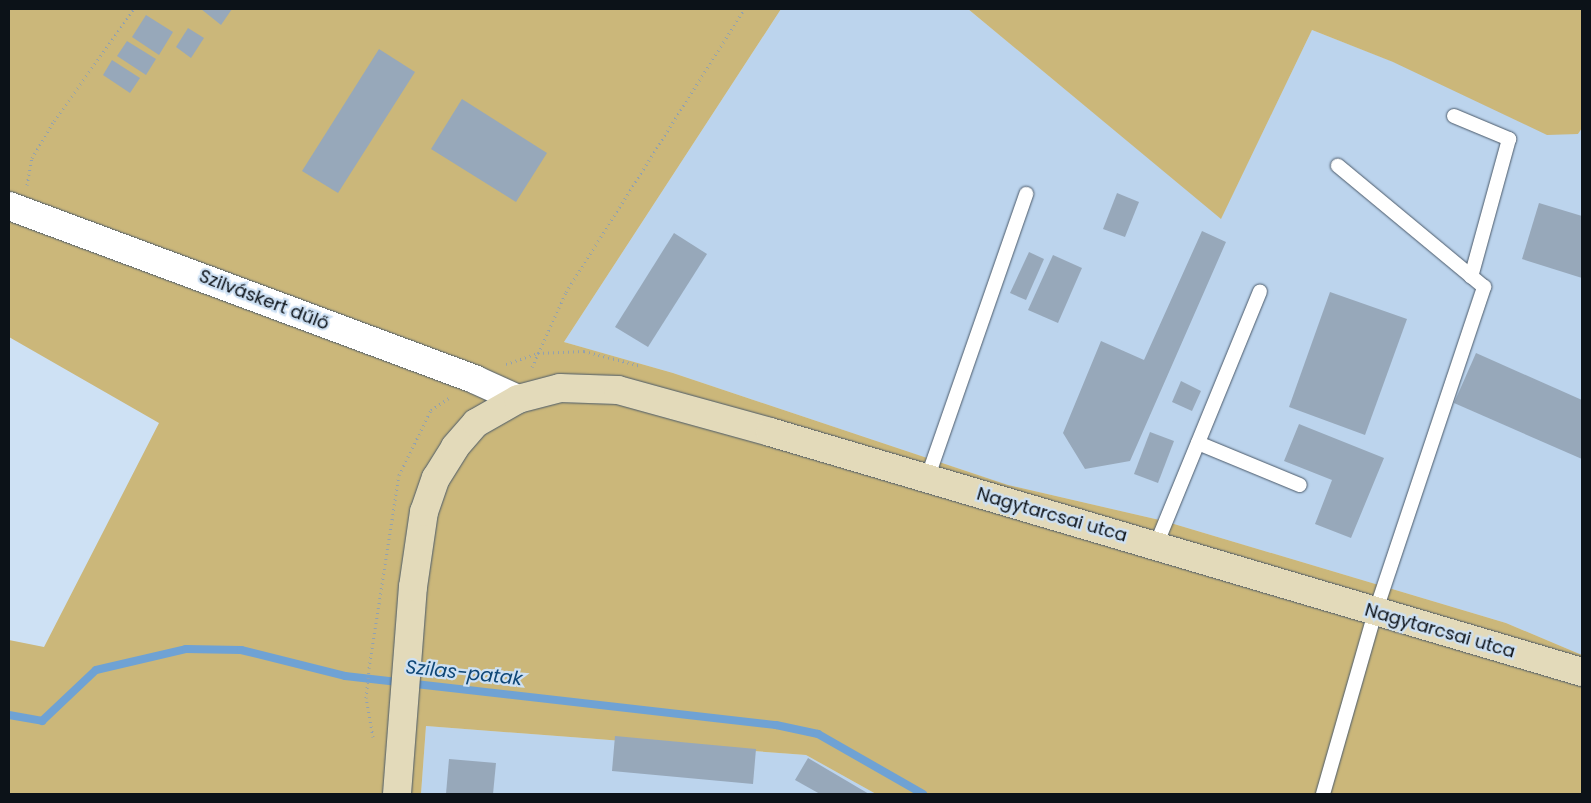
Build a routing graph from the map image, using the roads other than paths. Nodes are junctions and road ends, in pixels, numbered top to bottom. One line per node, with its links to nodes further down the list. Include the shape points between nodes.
1 (1454, 116): 5 (lane, via 1509,139)
2 (1338, 166): 5 (lane)
3 (1026, 194): 9 (lane)
4 (20, 209): 7 (street, Szilváskert dűlő)
5 (1471, 276): 12 (lane, via 1484,287)
6 (1260, 291): 8 (lane)
7 (518, 399): 9 (main road, Nagytarcsai utca, via 560,388 618,390); 14 (main road, Nagytarcsai utca, via 476,423 455,447 436,478 422,522 412,587)
8 (1198, 443): 10 (lane); 11 (lane)
9 (927, 479): 11 (main road, Nagytarcsai utca)
10 (1300, 485)
11 (1156, 545): 12 (main road, Nagytarcsai utca)
12 (1375, 613): 13 (main road, Nagytarcsai utca); 15 (lane)
13 (1582, 672)
14 (397, 794)
15 (1323, 794)

